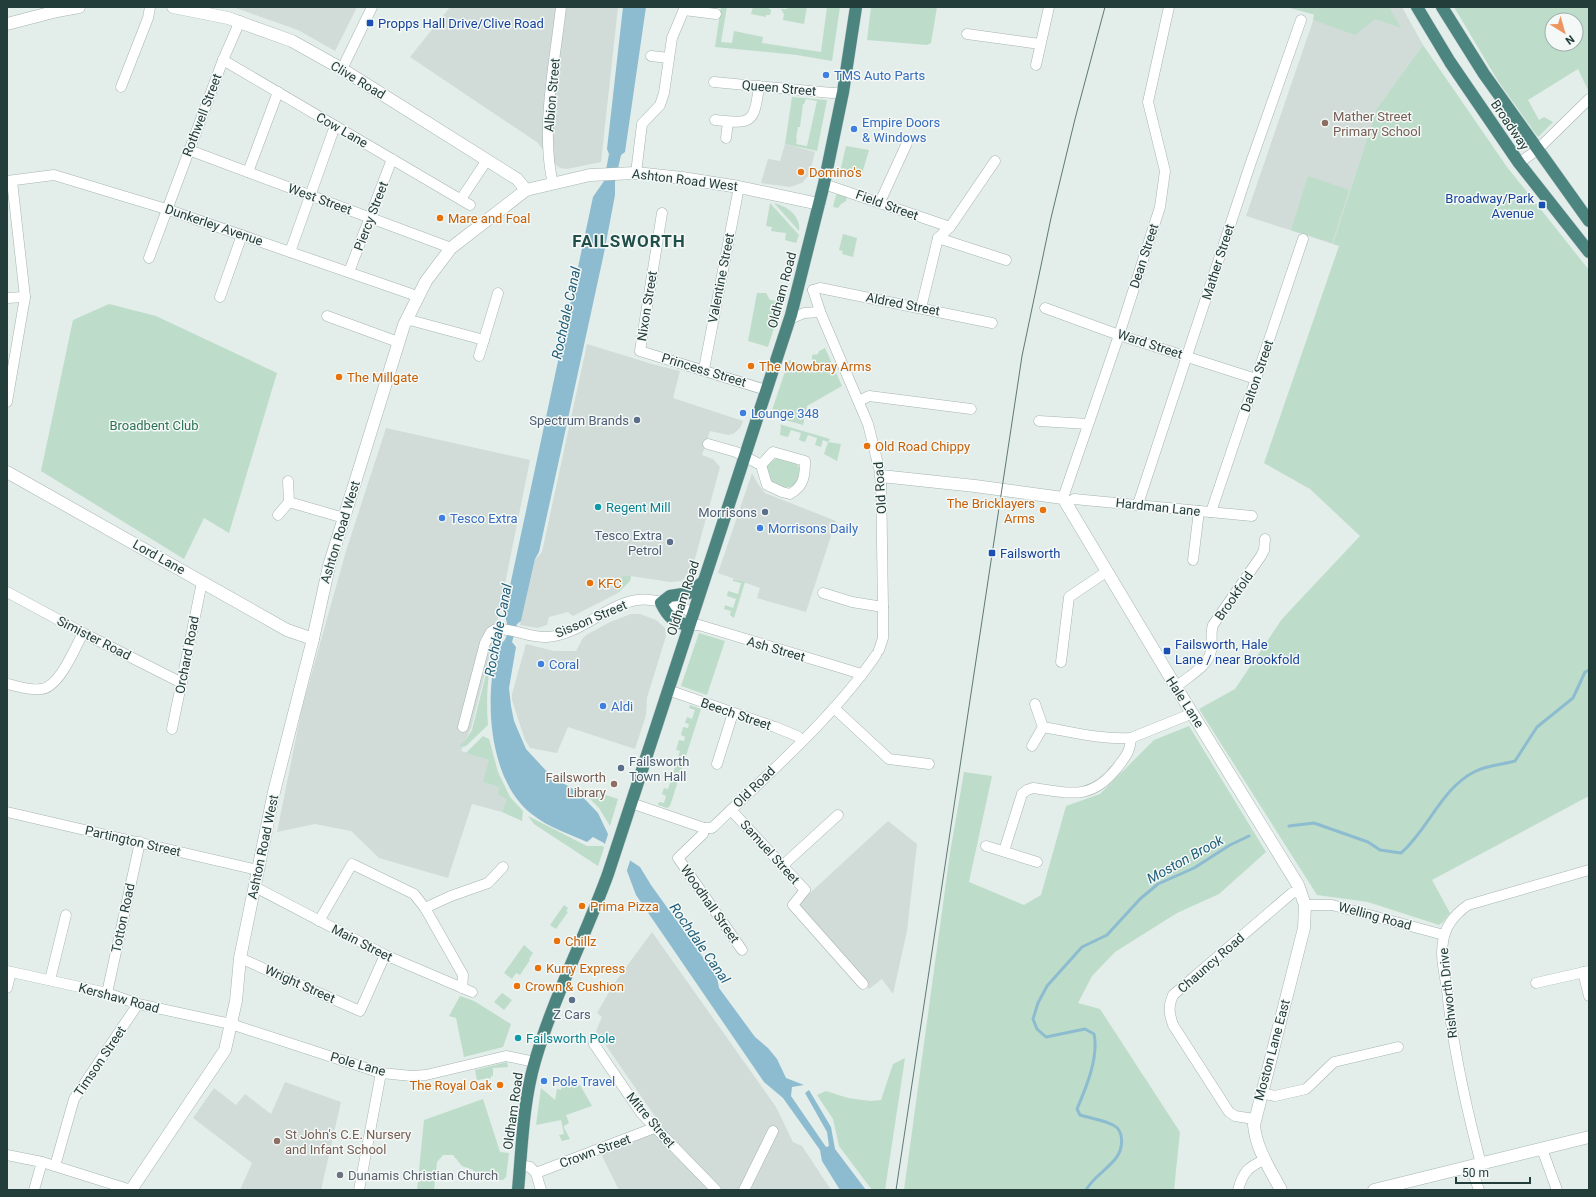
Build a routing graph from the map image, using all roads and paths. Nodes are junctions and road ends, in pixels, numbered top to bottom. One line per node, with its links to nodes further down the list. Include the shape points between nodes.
1 (79, 7): 15 (street)
2 (150, 7): 25 (street)
3 (172, 7): 14 (street, Clive Road)
4 (372, 7): 22 (street)
5 (561, 7): 43 (street, Albion Street, via 549,114 549,166)
6 (856, 7): 27 (highway, Oldham Road)
7 (1049, 7): 17 (street)
8 (1170, 7): 78 (street, Dean Street, via 1148,102 1166,170 1160,207)
9 (1417, 7): 39 (highway, Broadway, via 1450,62)
10 (1442, 7): 35 (highway, Broadway, via 1484,74)
11 (684, 9): 12 (street); 19 (street, via 672,38)
12 (716, 14)
13 (1301, 20): 83 (street, Mather Street)
14 (240, 21): 20 (street, Rothwell Street); 22 (street, Clive Road, via 292,41)
15 (7, 24)
16 (967, 34): 17 (street)
17 (1040, 44): 21 (street)
18 (651, 56): 19 (street)
19 (669, 58): 41 (street, via 660,105 642,124)
20 (223, 60): 26 (street, Cow Lane); 34 (street, Rothwell Street)
21 (1036, 65)
22 (342, 69): 37 (street, Clive Road)
23 (714, 82): 24 (street, Queen Street)
24 (759, 86): 27 (street, Queen Street); 30 (street, via 756,111 751,118 745,122)
25 (121, 87)
26 (278, 92): 31 (street, Cow Lane); 40 (street)
27 (843, 92): 44 (highway, Oldham Road)
28 (1589, 99): 35 (street)
29 (715, 120): 30 (street)
30 (728, 122): 32 (street)
31 (335, 126): 36 (street, Cow Lane); 47 (street)
32 (726, 138)
33 (907, 143): 48 (street)
34 (189, 150): 40 (street, West Street); 50 (street, Rothwell Street)
35 (1537, 150): 39 (street); 53 (highway, Broadway)
36 (392, 159): 37 (street, Cow Lane, via 465,202); 52 (street, Piercy Street)
37 (487, 160): 46 (street, Clive Road, via 517,179)
38 (995, 161): 54 (street)
39 (1519, 163): 60 (highway, Broadway)
40 (248, 172): 47 (street, West Street)
41 (630, 173): 43 (street, Ashton Road West, via 601,174); 45 (street, Ashton Road West)
42 (10, 181): 50 (street, Dunkerley Avenue, via 54,175); 68 (street)
43 (553, 184): 46 (street, Ashton Road West)
44 (824, 184): 48 (street, Field Street); 49 (highway, Oldham Road)
45 (739, 187): 49 (street, Ashton Road West); 84 (street, Valentine Street)
46 (526, 190): 58 (street, Ashton Road West)
47 (310, 195): 52 (street, West Street); 59 (street)
48 (880, 202): 54 (street, Field Street)
49 (818, 204): 64 (highway, Oldham Road)
50 (166, 209): 55 (street, Dunkerley Avenue); 61 (street, Rothwell Street)
51 (662, 213): 81 (street, Nixon Street)
52 (370, 218): 58 (street, West Street); 63 (street, Piercy Street)
53 (1589, 221)
54 (950, 227): 56 (street)
55 (242, 235): 59 (street, Dunkerley Avenue); 69 (street)
56 (938, 238): 62 (street); 71 (street)
57 (1303, 239): 85 (street, Dalton Street)
58 (451, 248): 67 (street, Ashton Road West)
59 (290, 252): 63 (street, Dunkerley Avenue)
60 (1589, 252)
61 (149, 258)
62 (1006, 260)
63 (349, 272): 67 (street, Dunkerley Avenue)
64 (800, 285): 65 (street); 76 (highway, Oldham Road)
65 (813, 290): 71 (street, Aldred Street, via 820,288); 73 (street, Old Road)
66 (498, 292): 79 (street)
67 (417, 296): 75 (street, Ashton Road West)
68 (25, 297): 70 (street); 88 (street)
69 (220, 297)
70 (7, 298)
71 (921, 308): 77 (street, Aldred Street)
72 (1045, 308): 78 (street, Ward Street)
73 (820, 312): 76 (street, via 804,313); 87 (street, Old Road)
74 (327, 316): 80 (street)
75 (406, 319): 79 (street); 80 (street, Ashton Road West)
76 (790, 319): 86 (highway, Oldham Road)
77 (992, 323)
78 (1119, 334): 83 (street, Ward Street); 91 (street, Dean Street)
79 (484, 340): 82 (street)
80 (398, 342): 105 (street, Ashton Road West)
81 (640, 351): 84 (street, Princess Street)
82 (479, 356)
83 (1187, 356): 85 (street, Ward Street); 100 (street, Mather Street)
84 (704, 369): 86 (street, Princess Street)
85 (1256, 379): 102 (street, Dalton Street)
86 (766, 390): 93 (highway, Oldham Road)
87 (859, 401): 89 (street, via 869,396); 96 (street, Old Road, via 874,440)
88 (7, 402)
89 (971, 408)
90 (1039, 421): 91 (street)
91 (1088, 424): 98 (street, Dean Street)
92 (708, 444): 93 (street)
93 (744, 457): 94 (street); 110 (highway, Oldham Road)
94 (761, 465): 94 (street, via 773,452 805,462 805,476 797,490 790,494 768,485)
95 (7, 472): 109 (street, Lord Lane)
96 (882, 476): 98 (street, Hardman Lane, via 975,486); 114 (street, Old Road)
97 (288, 481): 99 (street)
98 (1065, 501): 100 (street, Hardman Lane, via 1074,499); 108 (street, Hale Lane)
99 (289, 502): 103 (street); 105 (street)
100 (1138, 504): 101 (street, Hardman Lane)
101 (1199, 511): 102 (street, Hardman Lane); 107 (street)
102 (1211, 512): 104 (street, Hardman Lane)
103 (278, 515)
104 (1252, 516)
105 (344, 518): 118 (street, Ashton Road West, via 329,566)
106 (1262, 542): 123 (street, Brookfold, via 1261,556 1213,625 1209,658)
107 (1193, 560)
108 (1106, 572): 119 (street, via 1068,597); 123 (street, Hale Lane)
109 (202, 582): 118 (street, Lord Lane, via 287,630); 121 (street, Orchard Road)
110 (703, 582): 113 (highway, via 689,593 670,596); 115 (highway, Oldham Road)
111 (7, 592): 117 (street, Simister Road)
112 (823, 593): 114 (street, via 852,602)
113 (661, 603): 115 (street, Sisson Street); 116 (highway, via 666,613 677,623); 129 (street, Sisson Street, via 638,599 624,603 562,634 546,637 500,629 491,632)
114 (883, 607): 120 (street, Old Road, via 882,638 877,652)
115 (693, 612): 116 (highway, Oldham Road)
116 (689, 625): 120 (street, Ash Street, via 703,626); 124 (highway, Oldham Road)
117 (83, 633): 121 (street, Simister Road); 122 (street, via 58,678 48,688 32,689)
118 (313, 639): 149 (street, Ashton Road West, via 274,792)
119 (1061, 662)
120 (861, 676): 126 (street, Old Road)
121 (182, 683): 131 (street, Orchard Road)
122 (7, 684)
123 (1176, 687): 128 (street, Hale Lane)
124 (668, 690): 127 (street, Beech Street); 137 (highway, Oldham Road)
125 (1035, 704): 130 (street)
126 (834, 708): 133 (street, Old Road); 136 (street, via 889,759)
127 (733, 713): 133 (street, Beech Street, via 798,736); 135 (street)
128 (1193, 713): 132 (street); 152 (street, Hale Lane)
129 (463, 727)
130 (1043, 727): 132 (street, via 1106,738); 134 (street)
131 (172, 729)
132 (1131, 738): 144 (street, via 1130,751 1105,781 1093,790 1079,794 1033,788 1022,794)
133 (802, 740): 138 (street, Old Road)
134 (1032, 746)
135 (717, 764)
136 (929, 764)
137 (631, 803): 141 (street); 175 (highway, Oldham Road, via 595,910 556,1000)
138 (731, 810): 141 (street, Old Road, via 712,828); 147 (street, Samuel Street)
139 (7, 812): 142 (street, Partington Street)
140 (838, 815): 147 (street)
141 (704, 828): 145 (street, Old Road, via 703,834)
142 (140, 842): 149 (street, Partington Street); 169 (street, Totton Road)
143 (986, 846): 144 (street)
144 (1004, 851): 146 (street)
145 (678, 858): 158 (street, Woodhall Street)
146 (1037, 862)
147 (782, 866): 164 (street, Samuel Street, via 804,890 793,906)
148 (503, 867): 154 (street, via 488,883)
149 (258, 870): 151 (street, Ashton Road West)
150 (1589, 870): 157 (street, Rishworth Drive, via 1468,905 1456,914)
151 (255, 887): 156 (street, Main Street); 160 (street, Ashton Road West)
152 (1301, 891): 153 (street, Hale Lane); 178 (street, Chauncy Road, via 1292,893 1173,995 1169,1004 1168,1010 1173,1025 1229,1112 1235,1116)
153 (1304, 905): 157 (street, Welling Road, via 1336,906); 177 (street, Moston Lane East, via 1304,928)
154 (424, 908): 156 (street, via 414,894 352,864); 167 (street, via 463,975)
155 (66, 915): 163 (street)
156 (319, 921): 159 (street, Main Street)
157 (1444, 935): 187 (street, Rishworth Drive, via 1442,950 1452,1039)
158 (742, 950)
159 (385, 955): 160 (street, Wright Street, via 360,1011); 167 (street, Main Street)
160 (240, 958): 172 (street, Ashton Road West)
161 (9, 971): 163 (street, Kershaw Road); 166 (street)
162 (1586, 972): 165 (street); 170 (street)
163 (50, 980): 169 (street, Kershaw Road)
164 (863, 984)
165 (1536, 984)
166 (7, 988)
167 (462, 988): 168 (street, Main Street)
168 (472, 992)
169 (107, 993): 171 (street, Kershaw Road)
170 (1589, 996)
171 (138, 1004): 172 (street, Kershaw Road); 188 (street, Timson Street, via 74,1099)
172 (231, 1024): 176 (street, Pole Lane); 192 (street, Ashton Road West, via 225,1050)
173 (594, 1044): 179 (street, Mitre Street, via 632,1101)
174 (1397, 1046): 177 (street, via 1334,1062 1306,1089 1276,1096)
175 (535, 1062): 176 (street, Pole Lane, via 506,1056 412,1076); 186 (highway, Oldham Road, via 528,1094)
176 (381, 1073): 193 (street)
177 (1261, 1093): 178 (street, Moston Lane East)
178 (1254, 1119): 184 (street, Moston Lane East, via 1255,1137)
179 (654, 1128): 189 (street, Crown Street); 196 (street, Mitre Street)
180 (773, 1131): 197 (street)
181 (1589, 1137): 182 (street)
182 (1542, 1149): 187 (street); 202 (street)
183 (7, 1155): 185 (street)
184 (1264, 1160): 198 (street, via 1250,1167 1244,1174); 199 (street, Moston Lane East)
185 (42, 1162): 188 (street); 191 (street)
186 (520, 1165): 189 (street, via 530,1166); 194 (highway, Oldham Road)
187 (1476, 1165): 190 (street); 201 (street, Rishworth Drive)
188 (55, 1166): 192 (street)
189 (536, 1173): 195 (street)
190 (1401, 1187): 200 (street)
191 (34, 1190)
192 (131, 1190)
193 (359, 1190)
194 (518, 1190)
195 (541, 1190)
196 (716, 1190)
197 (744, 1190)
198 (1238, 1190)
199 (1281, 1190)
200 (1374, 1190)
201 (1479, 1190)
202 (1557, 1190)

